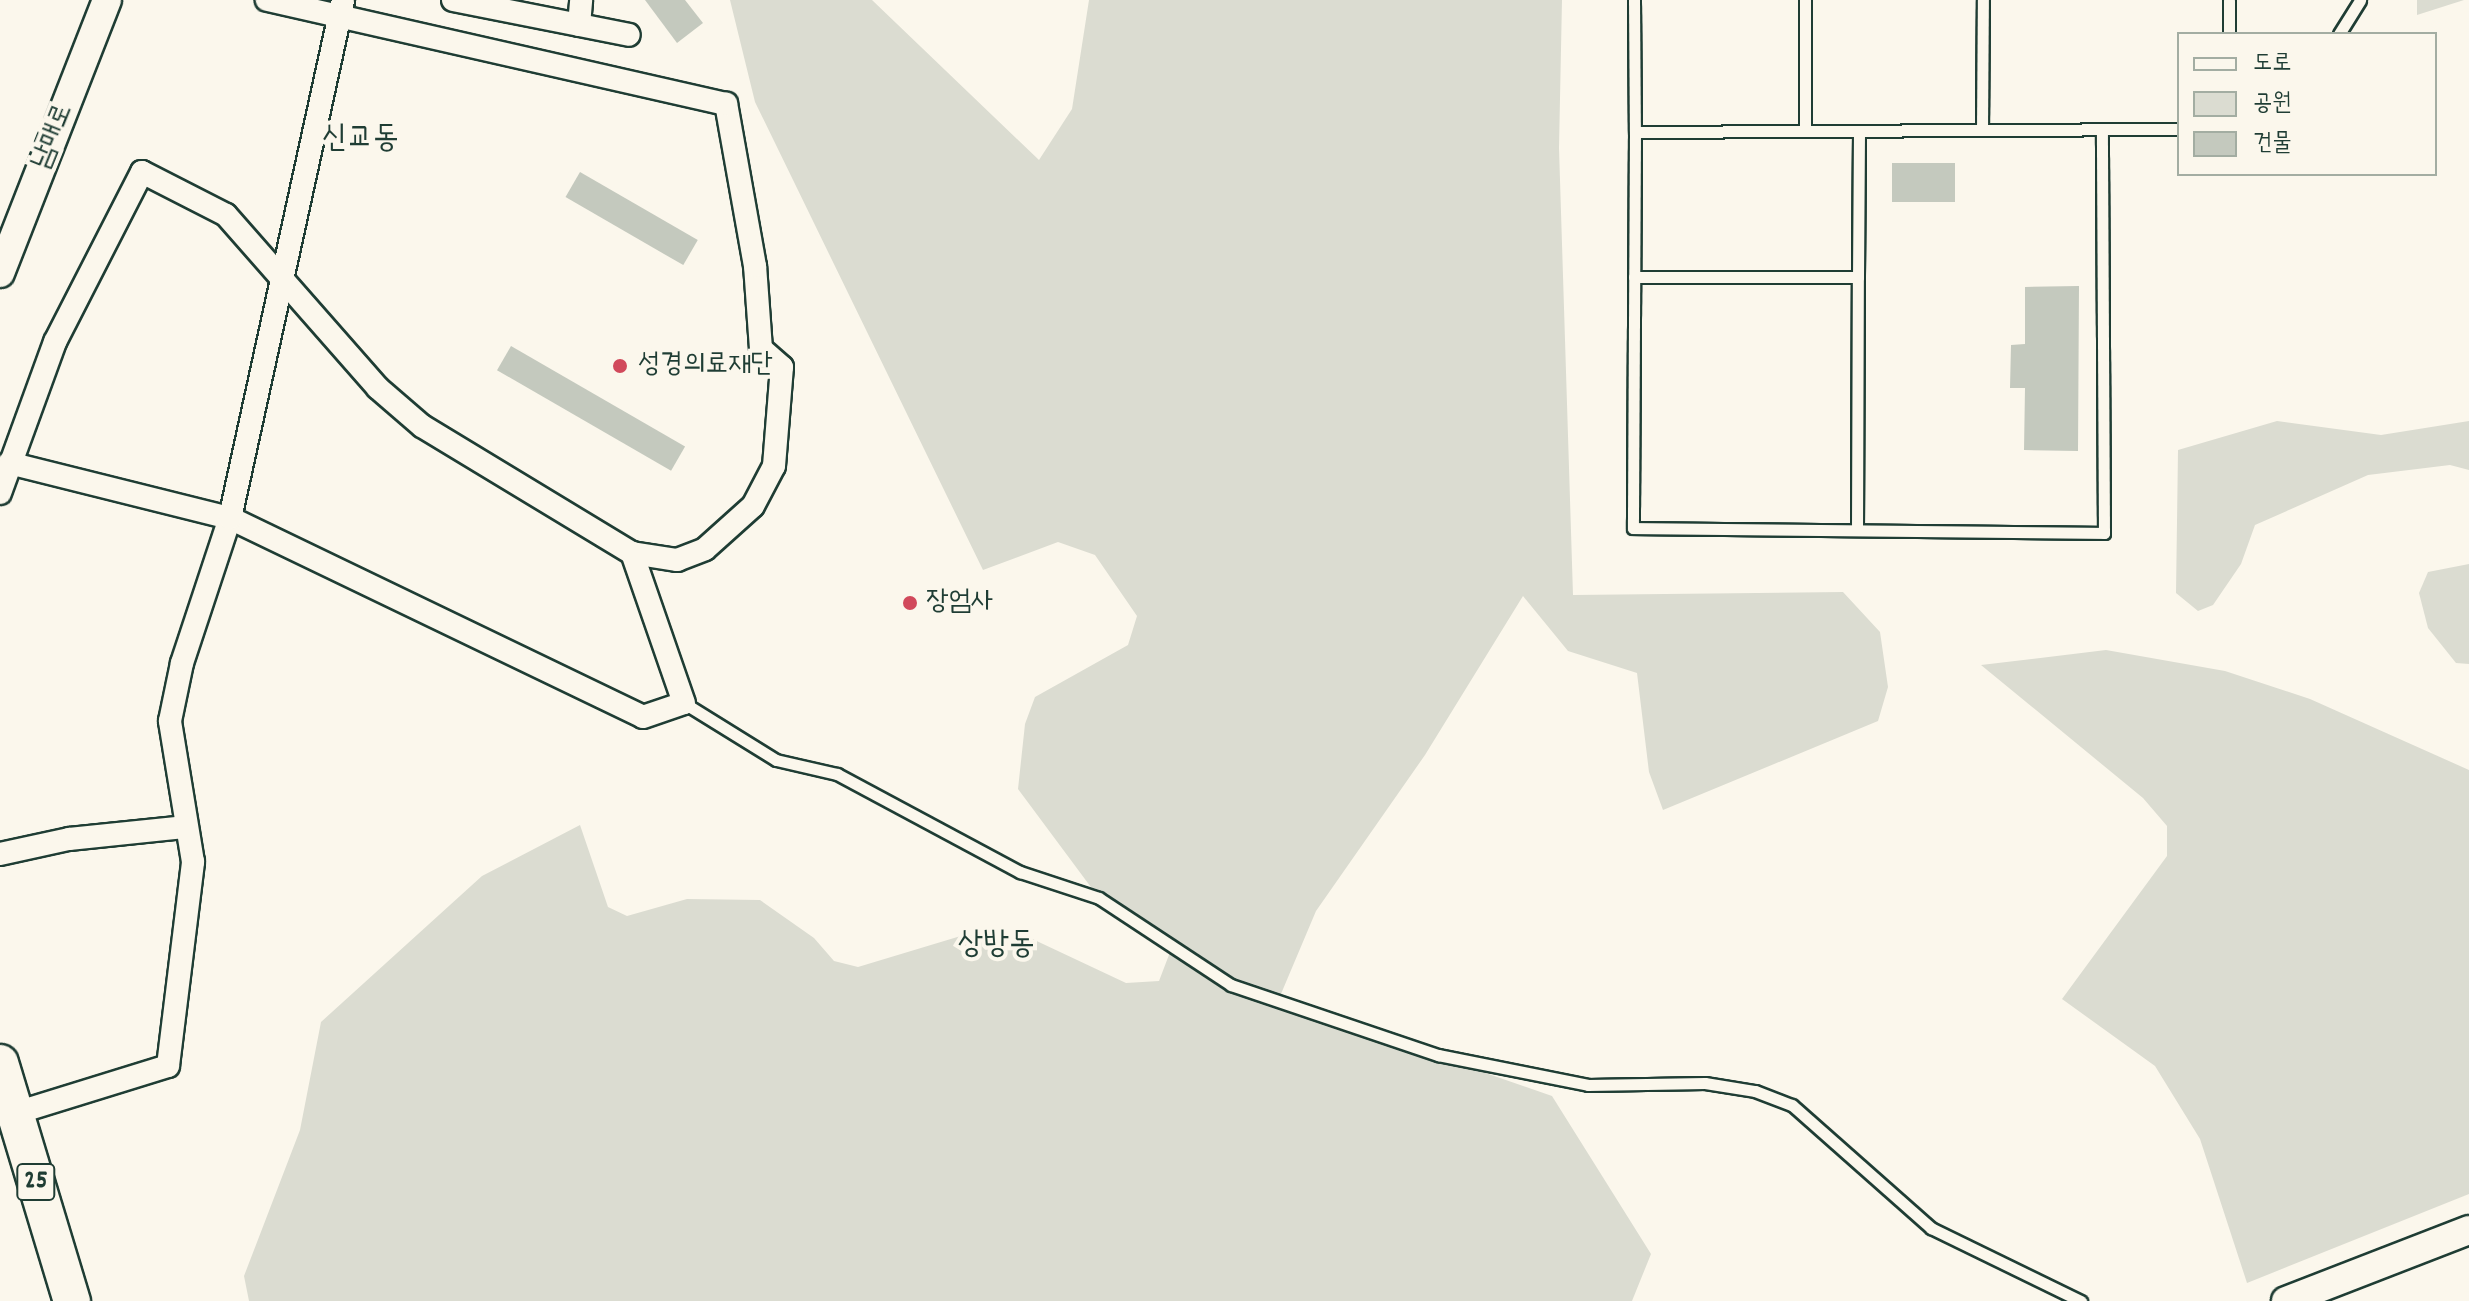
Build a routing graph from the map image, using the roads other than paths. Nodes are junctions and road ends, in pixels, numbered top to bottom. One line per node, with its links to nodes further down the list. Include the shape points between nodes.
1 (267, 0): 10 (street)
2 (453, 0): 11 (street)
3 (581, 0): 11 (street)
4 (1634, 0): 20 (lane)
5 (1805, 0): 18 (lane)
6 (1983, 0): 17 (lane)
7 (2229, 0): 12 (lane)
8 (2360, 0): 13 (lane)
9 (99, 2): 21 (street, 남매로)
10 (341, 10): 24 (street); 29 (street, via 726,104 755,266 761,349 782,367 774,466 753,506 705,549 677,560)
11 (579, 25): 14 (street)
12 (2229, 32)
13 (2340, 32)
14 (629, 35)
15 (2102, 129): 16 (lane); 17 (lane); 28 (lane, via 2104,533)
16 (2177, 129)
17 (1982, 130): 19 (lane)
18 (1805, 131): 19 (lane); 20 (lane)
19 (1859, 131): 23 (lane)
20 (1635, 132): 22 (lane)
21 (0, 273)
22 (1634, 277): 23 (lane); 28 (lane, via 1633,528)
23 (1858, 277): 28 (lane)
24 (281, 282): 25 (street, via 226,215 142,172 55,342); 27 (street); 29 (street, via 378,388 422,426)
25 (9, 463): 26 (street); 27 (street)
26 (0, 493)
27 (230, 518): 30 (street, via 643,717); 31 (street, via 182,663 170,721)
28 (1857, 530)
29 (632, 553): 30 (street)
30 (684, 703): 37 (lane, via 776,760 837,774 1020,872 1099,898 1231,985 1438,1055 1588,1085 1705,1083 1755,1091 1792,1105 1931,1228)
31 (186, 827): 32 (street, via 69,839); 34 (street, via 193,862 168,1066)
32 (0, 854)
33 (0, 1063): 34 (main road, 25)
34 (16, 1113): 36 (main road, 25)
35 (2469, 1230): 38 (street)
36 (72, 1301)
37 (2081, 1301)
38 (2286, 1301)

